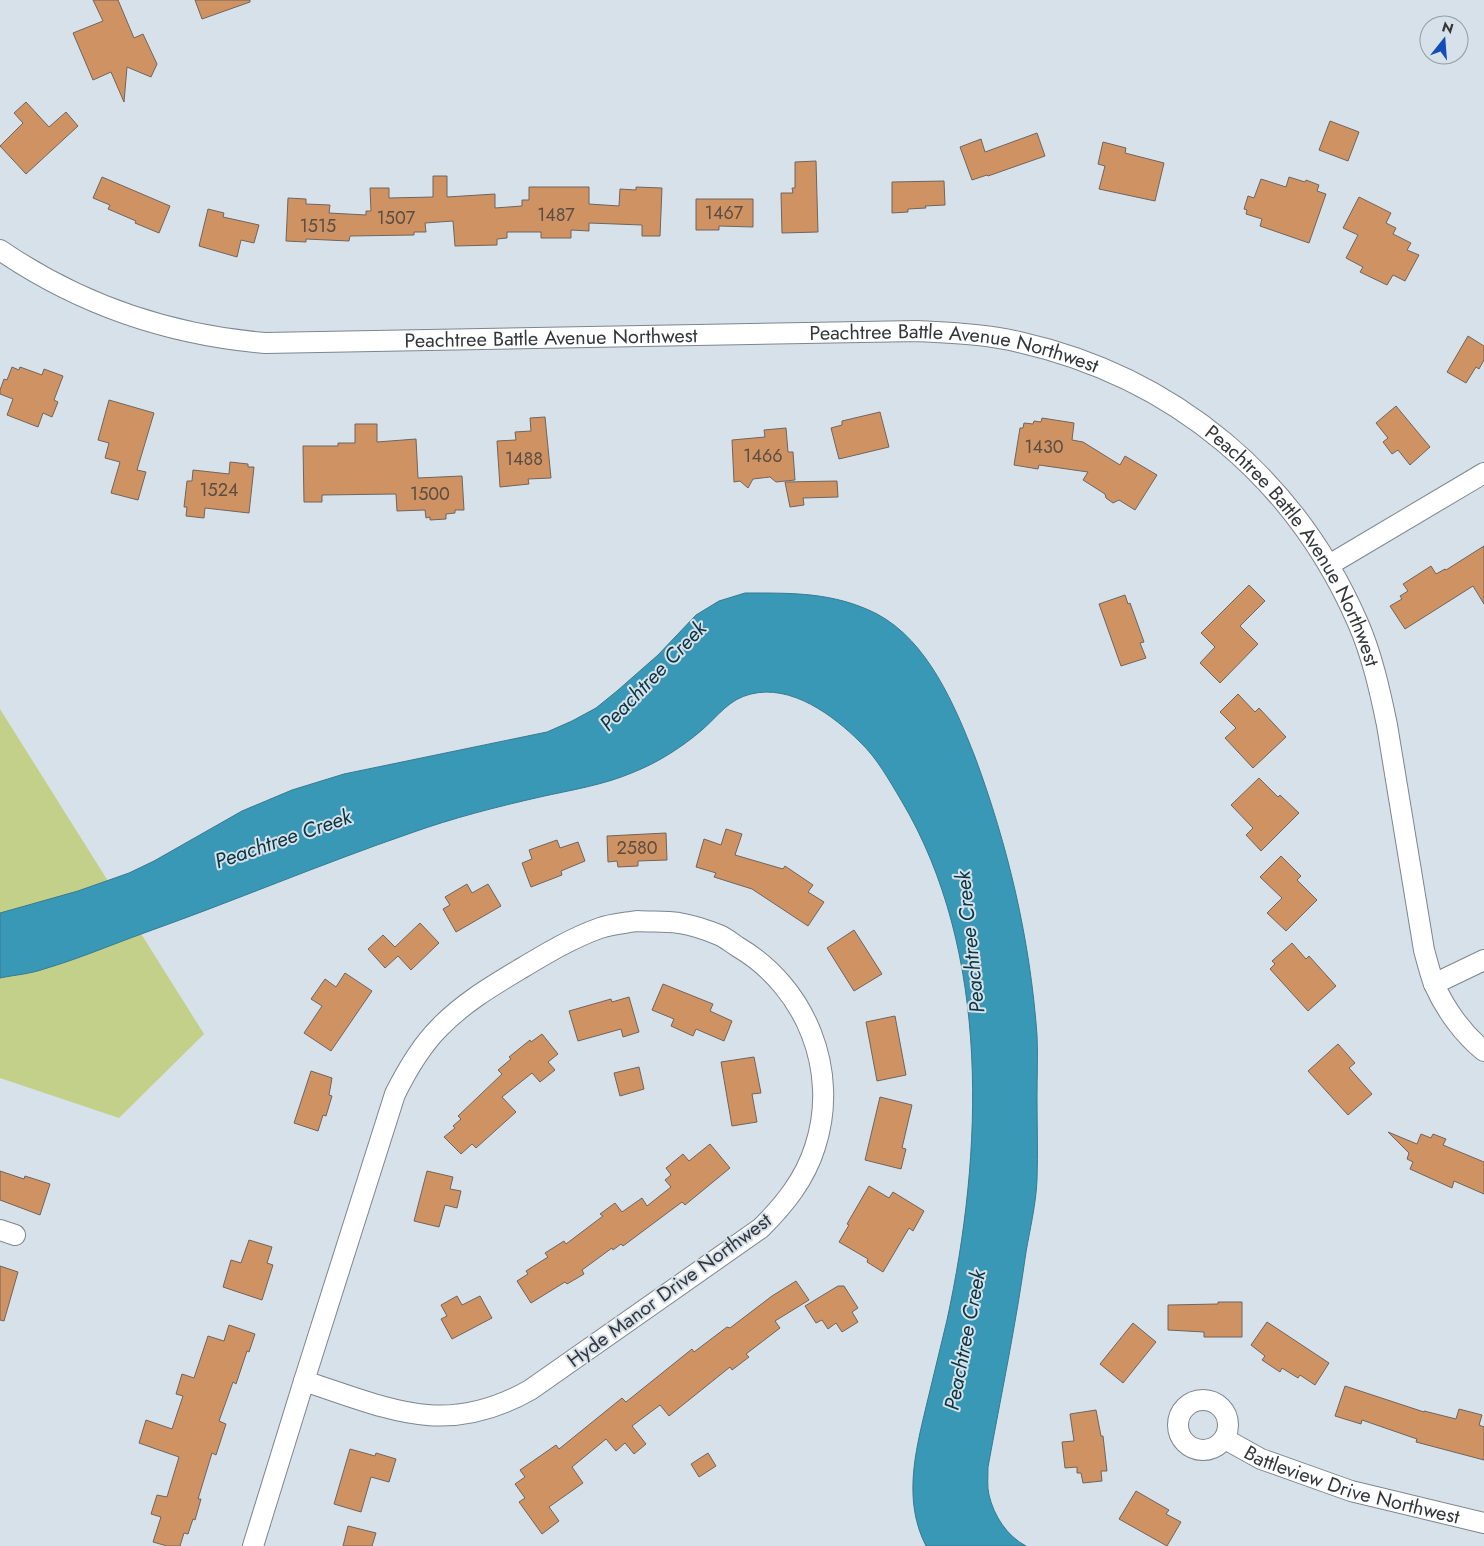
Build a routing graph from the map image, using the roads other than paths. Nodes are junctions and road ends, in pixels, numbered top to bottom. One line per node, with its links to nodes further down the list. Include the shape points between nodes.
1 (0, 250): 3 (street, Peachtree Battle Avenue Northwest, via 71,292 117,311 181,329 265,343 918,331 1018,341 1114,372 1159,395 1199,422 1237,452 1272,487)
2 (1484, 473): 3 (street)
3 (1329, 565): 5 (street, Peachtree Battle Avenue Northwest, via 1358,624 1380,689 1424,950)
4 (1484, 960): 5 (street)
5 (1434, 984): 6 (street, Peachtree Battle Avenue Northwest, via 1452,1016)
6 (1484, 1051)
7 (304, 1381): 7 (street, Hyde Manor Drive Northwest, via 395,1094 421,1048 457,1010 570,940 602,928 637,921 679,923 720,936 756,957 784,984 804,1014 816,1045 823,1078 823,1111 816,1146 803,1177 761,1228 530,1390 491,1409 452,1416 415,1415); 10 (street, Hyde Manor Drive Northwest)
8 (1225, 1439): 9 (street, Battleview Drive Northwest, via 1261,1459 1351,1491)
9 (1484, 1523)
10 (253, 1546)

